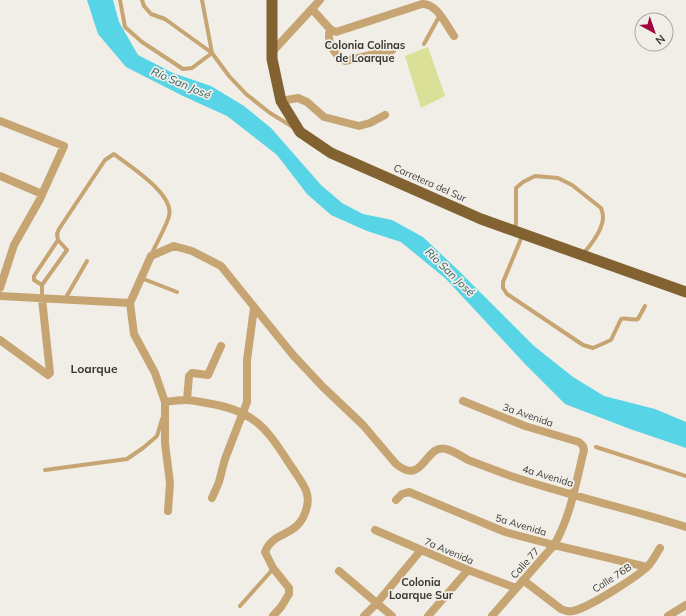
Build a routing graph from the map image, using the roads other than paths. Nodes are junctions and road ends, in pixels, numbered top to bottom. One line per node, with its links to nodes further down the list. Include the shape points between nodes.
1 (120, 0): 13 (lane, via 125,27 182,69 192,68)
2 (142, 0): 13 (lane, via 151,14 165,20)
3 (202, 0): 13 (lane)
4 (272, 0): 12 (highway, Carretera del Sur)
5 (320, 0): 6 (street)
6 (312, 9): 8 (street); 12 (street)
7 (440, 15): 8 (street, via 430,6 422,4 336,32); 9 (street); 10 (lane)
8 (330, 29): 11 (street, via 330,44 337,56 345,60)
9 (454, 36)
10 (424, 44)
11 (392, 50)
12 (272, 52): 14 (highway, Carretera del Sur)
13 (212, 53): 17 (lane, via 246,94)
14 (281, 101): 15 (street, via 298,98 307,102 324,117 359,126); 17 (highway, Carretera del Sur)
15 (385, 115)
16 (0, 121): 19 (street, via 64,146)
17 (300, 132): 20 (highway, Carretera del Sur, via 331,153 481,219)
18 (0, 176): 19 (street)
19 (42, 194): 27 (street, via 14,245)
20 (519, 232): 22 (highway, Carretera del Sur); 22 (lane, via 516,223 516,188 535,176 558,178 572,185 601,208 604,218 595,239); 34 (lane, via 502,282 503,288 507,294 583,345 593,348 611,340 621,320 638,319)
21 (58, 240): 23 (lane, via 59,229 105,160 114,154 158,189 170,207 170,215); 26 (lane, via 34,276 34,280); 26 (lane, via 68,250)
22 (582, 255): 29 (highway, Carretera del Sur)
23 (150, 256): 25 (street); 35 (street, via 174,246 192,251 221,266)
24 (87, 262): 32 (lane)
25 (141, 278): 28 (lane); 33 (street)
26 (42, 285): 31 (lane)
27 (0, 288)
28 (177, 292)
29 (686, 292)
30 (0, 296): 31 (street)
31 (42, 299): 32 (street); 36 (street, via 50,374)
32 (64, 300): 33 (street)
33 (130, 303): 40 (street, via 134,334 155,374)
34 (645, 306)
35 (254, 308): 42 (street, via 247,360 247,402); 47 (street, 4a Avenida, via 303,366 363,425 402,469 414,471 440,448 508,475)
36 (0, 340)
37 (221, 346): 38 (street, via 208,375 192,373 189,376)
38 (187, 400): 40 (street); 42 (street, via 224,406)
39 (463, 401): 44 (street, 3a Avenida, via 525,426 579,442)
40 (165, 402): 41 (street)
41 (164, 413): 45 (lane, via 157,436 127,459); 50 (street, via 170,483)
42 (242, 414): 48 (street); 57 (street, via 256,422 274,440 309,497 302,522 268,545 265,552)
43 (596, 447): 46 (lane)
44 (584, 450): 47 (street, Calle 77)
45 (45, 470)
46 (686, 476)
47 (573, 494): 51 (street, 4a Avenida); 53 (street, Calle 77, via 566,521)
48 (212, 498)
49 (396, 500): 53 (street, 5a Avenida, via 409,492 505,532)
50 (168, 511)
51 (686, 527)
52 (375, 530): 55 (street, 7a Avenida)
53 (554, 545): 56 (street, 5a Avenida); 60 (street, Calle 77)
54 (660, 548): 56 (street, Calle 76B)
55 (421, 550): 58 (street, 7a Avenida); 62 (street)
56 (647, 567): 60 (street, Calle 76B, via 585,606 567,612)
57 (273, 568): 63 (lane); 65 (street, via 289,588 289,594)
58 (468, 570): 61 (street, 7a Avenida); 68 (street)
59 (339, 571): 62 (street)
60 (523, 580): 61 (street, Calle 77)
61 (516, 588): 69 (street, Calle 77)
62 (378, 603): 66 (street); 67 (street)
63 (240, 606)
64 (686, 606): 70 (street)
65 (273, 616)
66 (364, 616)
67 (392, 616)
68 (428, 616)
69 (492, 616)
70 (668, 616)

